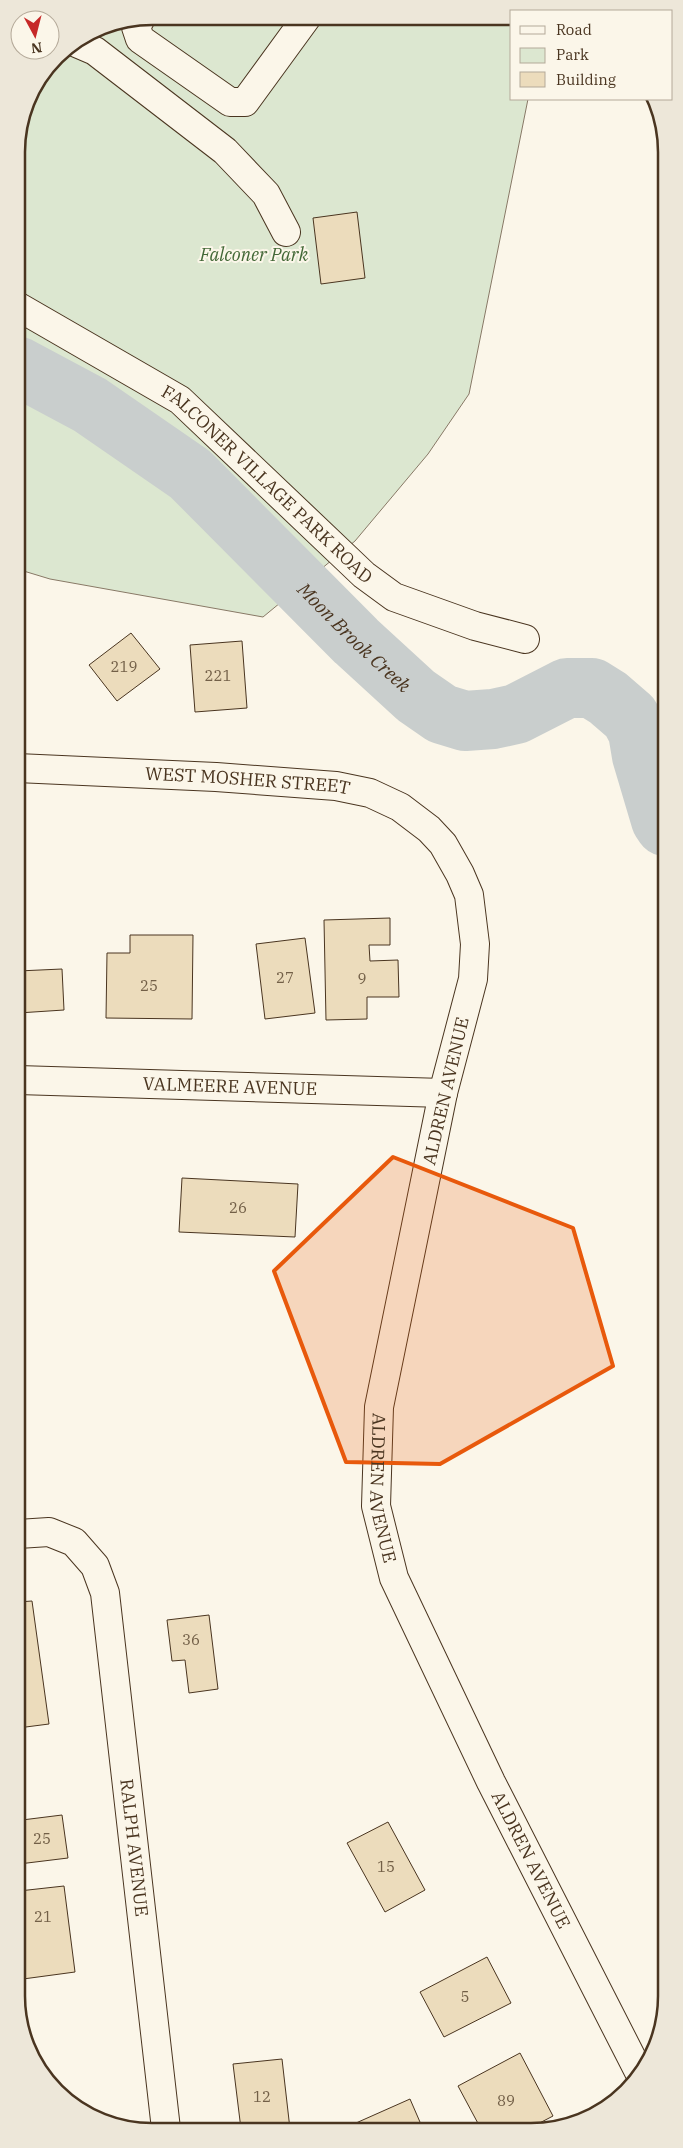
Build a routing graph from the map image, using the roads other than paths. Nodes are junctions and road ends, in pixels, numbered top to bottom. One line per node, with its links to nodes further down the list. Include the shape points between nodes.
1 (301, 25): 2 (street, via 245,102 230,102 140,39)
2 (137, 26)
3 (82, 45): 4 (street, via 95,51 225,151 266,194)
4 (286, 232)
5 (25, 311): 6 (street, FALCONER VILLAGE PARK ROAD, via 180,400 364,575 394,597 475,626)
6 (525, 639)
7 (25, 768): 8 (street, WEST MOSHER STREET, via 216,777 336,786 370,793 400,807 429,829)
8 (452, 858): 10 (street, ALDREN AVENUE, via 469,895 475,944 473,979)
9 (25, 1080): 10 (street, VALMEERE AVENUE)
10 (443, 1093): 12 (street, ALDREN AVENUE, via 379,1408 376,1506 394,1578 491,1782)
11 (25, 1534): 13 (street, RALPH AVENUE, via 49,1532 74,1542 95,1566 104,1593)
12 (636, 2067)
13 (165, 2123)

